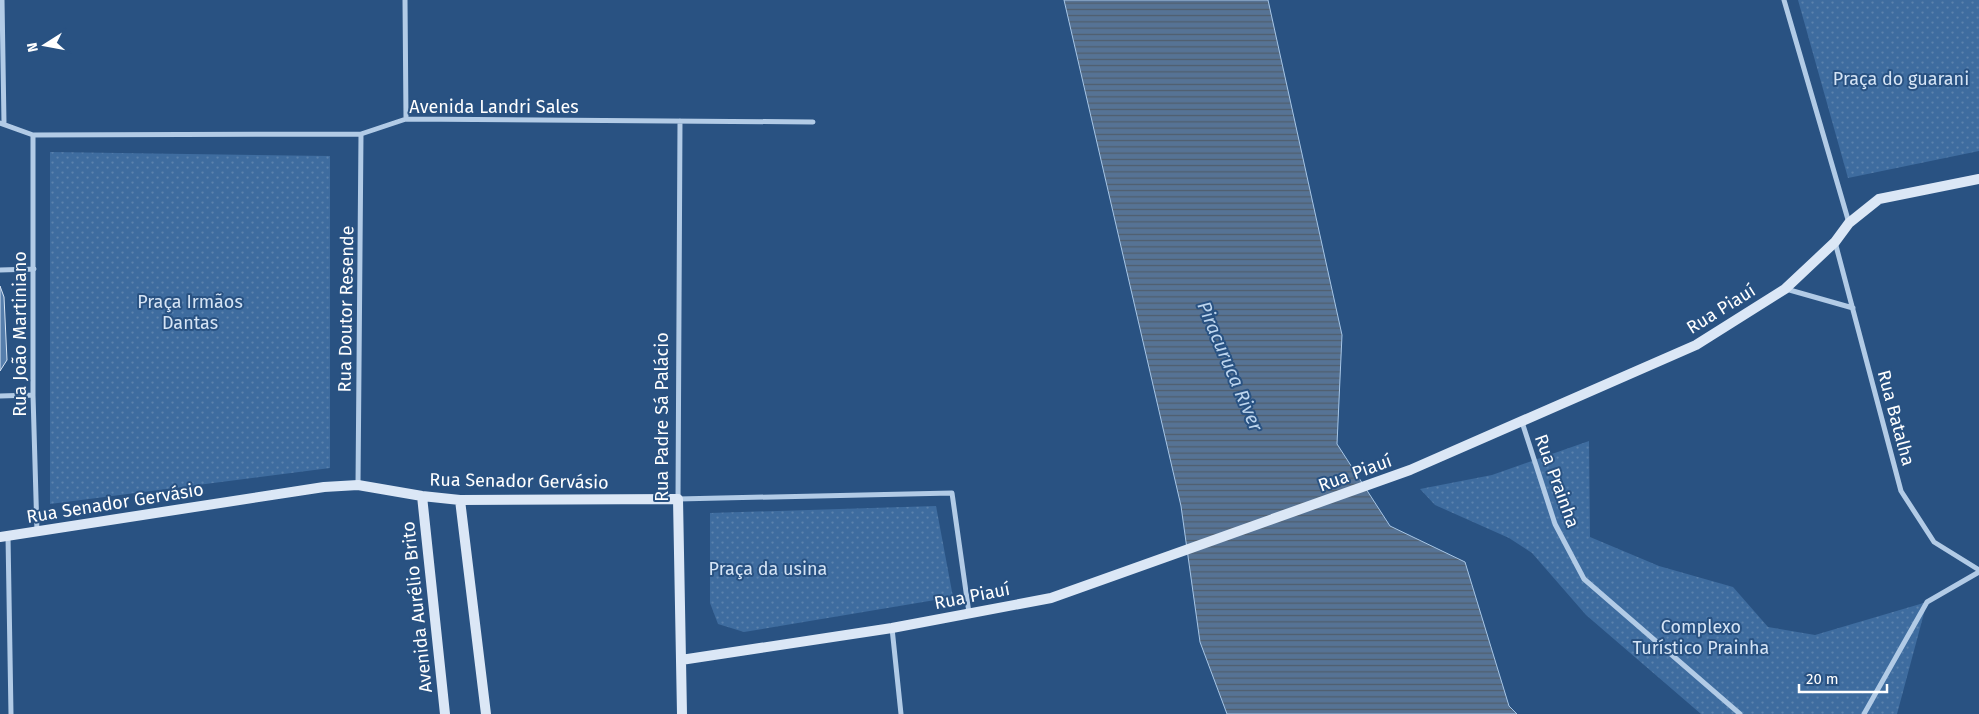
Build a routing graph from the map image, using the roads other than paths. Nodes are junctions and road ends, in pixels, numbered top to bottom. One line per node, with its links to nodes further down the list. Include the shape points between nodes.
1 (2, 0): 4 (street)
2 (405, 0): 5 (street)
3 (1784, 0): 12 (street)
4 (1, 15): 8 (street)
5 (406, 119): 6 (street, Avenida Landri Sales); 9 (street, Avenida Landri Sales)
6 (680, 121): 7 (street, Avenida Landri Sales); 23 (street, Rua Padre Sá Palácio)
7 (813, 122)
8 (2, 123): 10 (street, Avenida Landri Sales)
9 (361, 134): 10 (street, Avenida Landri Sales); 21 (street, Rua Doutor Resende)
10 (34, 135): 14 (street, Rua João Martiniano)
11 (1979, 179): 12 (main road, Rua Piauí, via 1879,199)
12 (1849, 223): 13 (main road, Rua Piauí)
13 (1835, 242): 16 (main road, Rua Piauí); 17 (street, Rua Batalha)
14 (34, 269): 15 (street); 18 (street, Rua João Martiniano)
15 (0, 270)
16 (1785, 289): 17 (street); 20 (main road, Rua Piauí, via 1696,345)
17 (1853, 308): 27 (street, Rua Batalha, via 1901,491 1934,542)
18 (33, 395): 19 (street); 25 (street, Rua João Martiniano)
19 (0, 396)
20 (1522, 422): 28 (main road, Rua Piauí, via 1410,470 1051,598); 36 (street, Rua Prainha, via 1555,524 1584,579)
21 (358, 485): 22 (main road, Rua Senador Gervásio); 25 (main road, Rua Senador Gervásio, via 324,487)
22 (422, 496): 24 (main road, Rua Senador Gervásio); 32 (main road, Avenida Aurélio Brito)
23 (678, 499): 24 (main road, Rua Senador Gervásio); 28 (street, Rua Senador Gervásio, via 952,493); 30 (main road, Rua Padre Sá Palácio)
24 (460, 500): 33 (main road)
25 (37, 532): 26 (main road, Rua Senador Gervásio)
26 (4, 536): 31 (street)
27 (1979, 571): 37 (street, via 1927,602)
28 (970, 613): 29 (main road, Rua Piauí)
29 (892, 628): 30 (main road, Rua Piauí); 35 (street)
30 (681, 660): 34 (main road, Rua Padre Sá Palácio)
31 (10, 714)
32 (445, 714)
33 (486, 714)
34 (682, 714)
35 (901, 714)
36 (1740, 714)
37 (1864, 714)

